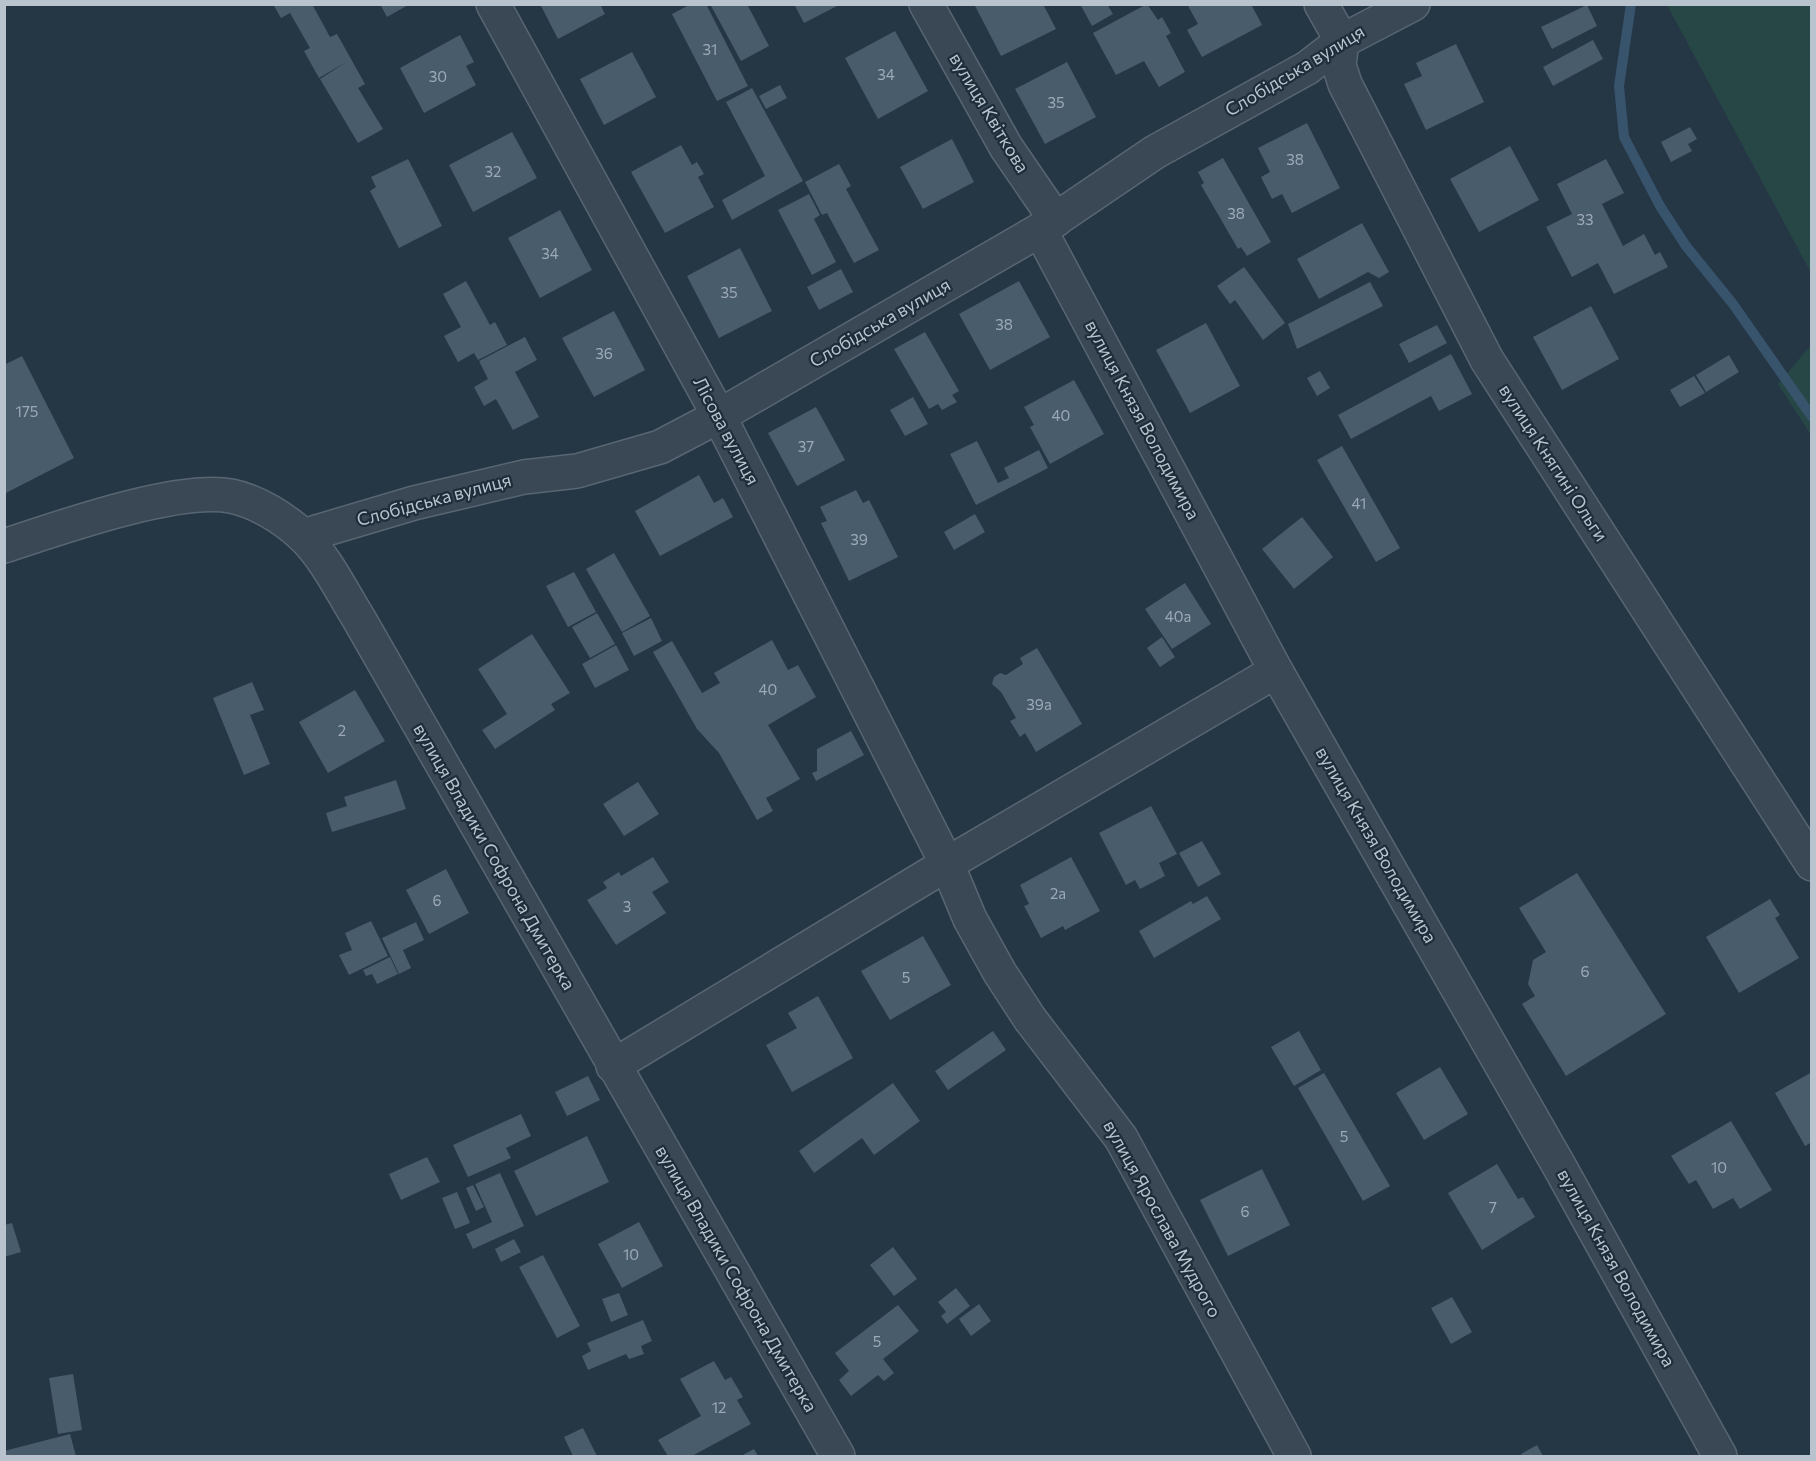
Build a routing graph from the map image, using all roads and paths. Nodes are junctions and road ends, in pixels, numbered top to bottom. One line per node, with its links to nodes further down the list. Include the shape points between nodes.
1 (493, 4): 7 (street, Лісова вулиця)
2 (926, 4): 6 (street, вулиця Квіткова)
3 (1322, 4): 5 (street)
4 (1413, 4): 5 (street, Слобідська вулиця)
5 (1342, 41): 6 (street, Слобідська вулиця, via 1307,68 1155,152); 12 (street, вулиця Княгині Ольги, via 1339,65 1346,84 1487,360)
6 (1048, 225): 7 (street, Слобідська вулиця); 10 (street, вулиця Князя Володимира)
7 (719, 416): 8 (street, Слобідська вулиця, via 660,447 619,459 425,501); 11 (street, Лісова вулиця)
8 (303, 536): 9 (street, вулиця Владики Софрона Дмитерка, via 279,518 241,499 199,495 83,520); 13 (street, вулиця Владики Софрона Дмитерка, via 359,619)
9 (4, 546)
10 (1276, 671): 11 (street); 16 (street, вулиця Князя Володимира)
11 (947, 864): 13 (street); 15 (street, вулиця Ярослава Мудрого, via 970,919 1000,973 1030,1019 1121,1138)
12 (1812, 864)
13 (613, 1066): 14 (street, вулиця Владики Софрона Дмитерка)
14 (838, 1456)
15 (1294, 1456)
16 (1720, 1456)

